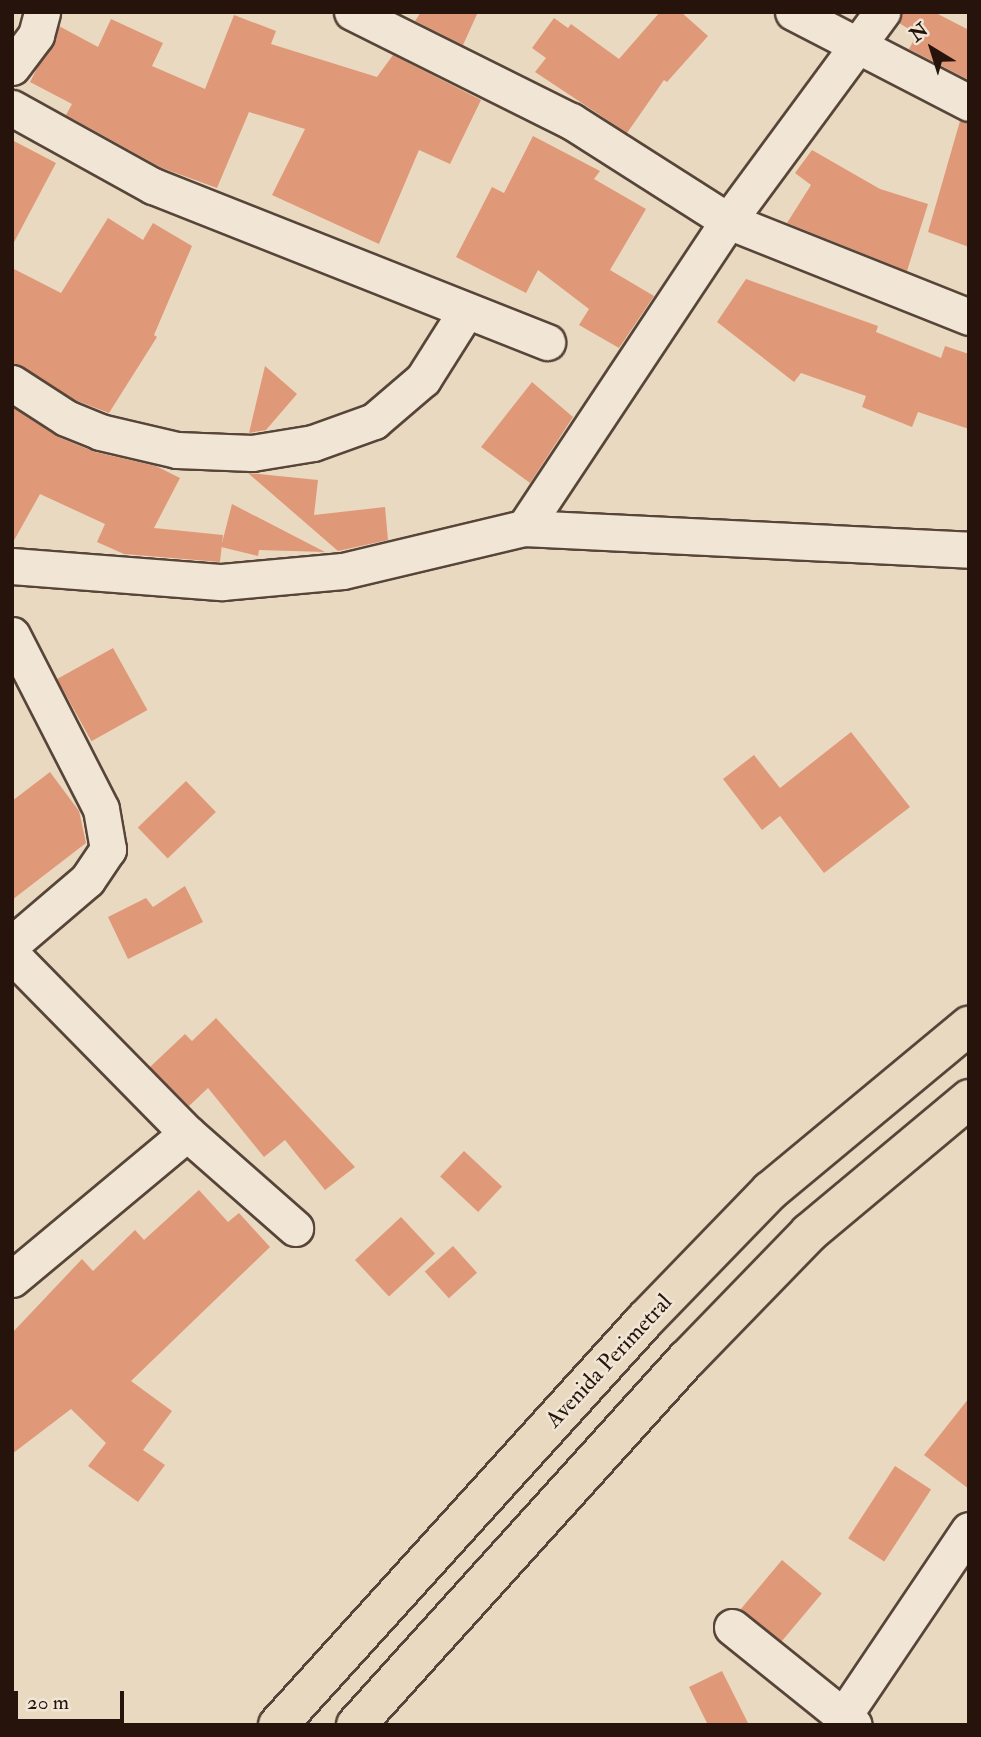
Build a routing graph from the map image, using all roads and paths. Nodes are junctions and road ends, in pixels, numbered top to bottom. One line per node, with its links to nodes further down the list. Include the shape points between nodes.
1 (42, 12): 6 (street, via 36,35)
2 (352, 12): 9 (street, via 571,121)
3 (793, 12): 5 (street)
4 (882, 12): 5 (street)
5 (856, 47): 7 (street); 9 (street)
6 (12, 67)
7 (969, 103)
8 (12, 108): 10 (street, via 153,186)
9 (729, 221): 11 (street); 14 (street)
10 (466, 311): 12 (street); 13 (street, via 423,379 374,421 313,443 252,453 177,450 100,432 66,418)
11 (969, 317)
12 (547, 342)
13 (12, 383)
14 (524, 528): 15 (street); 16 (street, via 342,571 222,582)
15 (969, 550)
16 (12, 565)
17 (12, 635): 18 (street, via 101,810 108,849 87,880)
18 (12, 944)
19 (12, 955): 22 (street)
20 (969, 1026): 28 (main road, Avenida Perimetral, via 770,1191 645,1320)
21 (969, 1099): 29 (main road, via 809,1233 687,1359)
22 (187, 1133): 23 (street); 24 (street)
23 (295, 1228)
24 (12, 1279)
25 (969, 1531): 27 (street)
26 (732, 1627): 27 (street)
27 (849, 1720)
28 (278, 1725)
29 (356, 1725)

